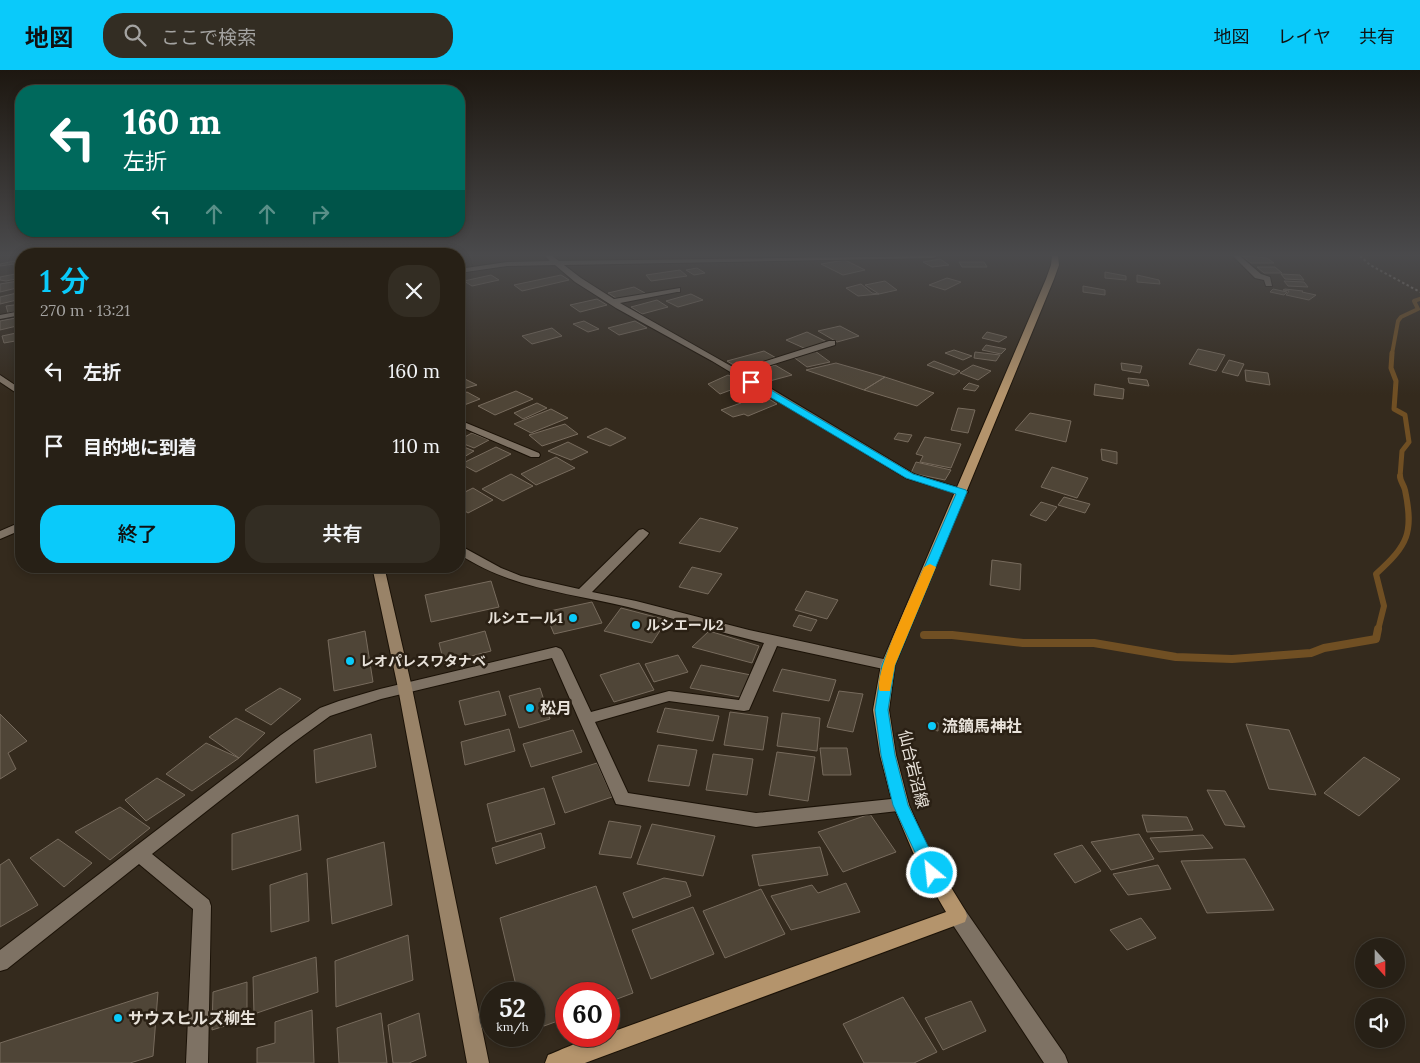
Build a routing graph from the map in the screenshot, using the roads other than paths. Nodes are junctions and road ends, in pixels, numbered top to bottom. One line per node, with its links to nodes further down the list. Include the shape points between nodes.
1 (613, 302): 6 (street)
2 (1040, 302): 11 (main road, 仙台岩沼線)
3 (15, 314): 4 (street)
4 (0, 317)
5 (832, 343): 6 (street)
6 (737, 373): 11 (street, via 910,476)
7 (0, 378): 8 (street)
8 (15, 388)
9 (465, 426): 10 (street)
10 (535, 455)
11 (962, 492): 19 (main road, 仙台岩沼線)
12 (15, 529): 14 (street)
13 (644, 533): 17 (street)
14 (0, 535)
15 (465, 554): 17 (street, via 505,575)
16 (380, 573): 20 (street)
17 (582, 594): 18 (street)
18 (772, 640): 19 (street); 21 (street, via 744,706 669,696)
19 (888, 665): 22 (main road, 仙台岩沼線, via 881,710)
20 (405, 688): 21 (street, via 556,652); 23 (street, via 325,712); 27 (street)
21 (587, 719): 22 (street, via 622,799 756,820)
22 (901, 805): 24 (main road, 仙台岩沼線, via 924,858)
23 (140, 854): 25 (street); 26 (street, via 202,906)
24 (958, 916): 28 (main road); 29 (street)
25 (0, 962)
26 (197, 1063)
27 (478, 1063)
28 (556, 1063)
29 (1057, 1063)

